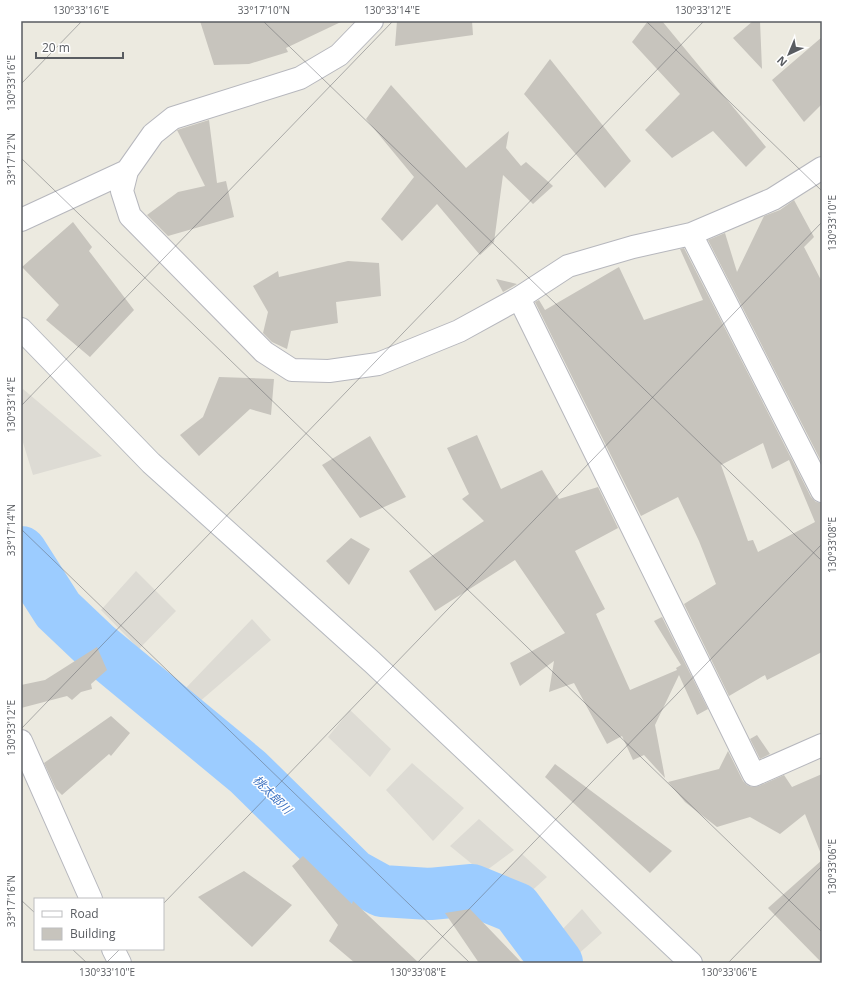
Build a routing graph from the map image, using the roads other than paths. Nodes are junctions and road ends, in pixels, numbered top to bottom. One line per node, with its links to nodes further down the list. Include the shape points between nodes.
1 (372, 21): 3 (street, via 339,55 300,78 173,118 153,134)
2 (822, 168): 5 (street, via 773,199)
3 (127, 171): 4 (street); 6 (street, via 122,191 130,216 264,352 292,370 329,371 378,364 459,331)
4 (21, 220)
5 (691, 234): 6 (street, via 633,247 568,266); 8 (street)
6 (519, 298): 10 (street, via 754,775)
7 (21, 329): 14 (street, via 152,463 372,662)
8 (822, 491)
9 (21, 741): 11 (street)
10 (822, 746)
11 (91, 898)
12 (114, 950): 13 (street)
13 (120, 963)
14 (691, 963)

